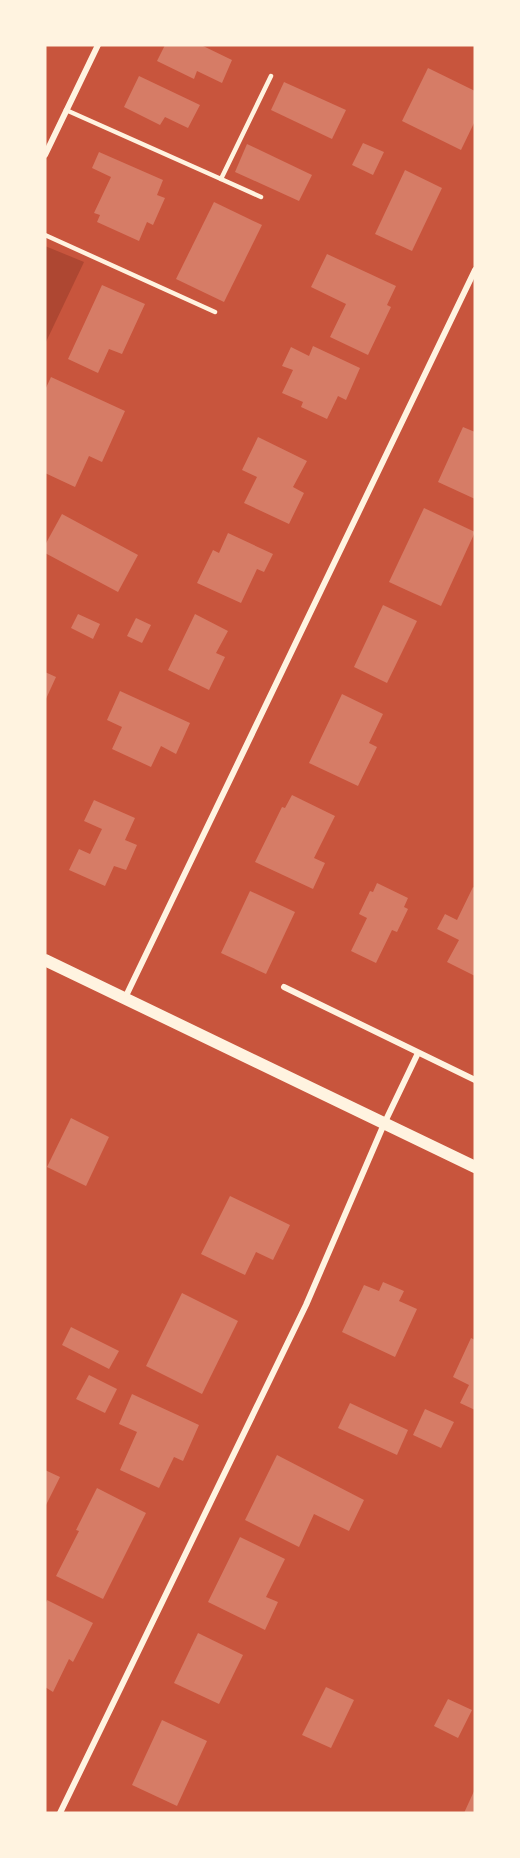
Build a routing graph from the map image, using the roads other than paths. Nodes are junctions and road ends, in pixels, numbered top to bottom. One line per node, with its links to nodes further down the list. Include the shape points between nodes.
1 (98, 45): 3 (street)
2 (271, 76): 5 (lane)
3 (66, 110): 4 (street); 5 (lane)
4 (45, 155)
5 (221, 179): 6 (lane)
6 (261, 197)
7 (45, 235): 9 (lane)
8 (475, 270): 12 (street)
9 (215, 312)
10 (45, 960): 12 (main road)
11 (284, 987): 13 (street)
12 (125, 998): 15 (main road)
13 (418, 1053): 14 (street); 15 (street)
14 (475, 1080)
15 (384, 1124): 16 (main road); 17 (street, via 306,1305)
16 (475, 1167)
17 (60, 1813)

